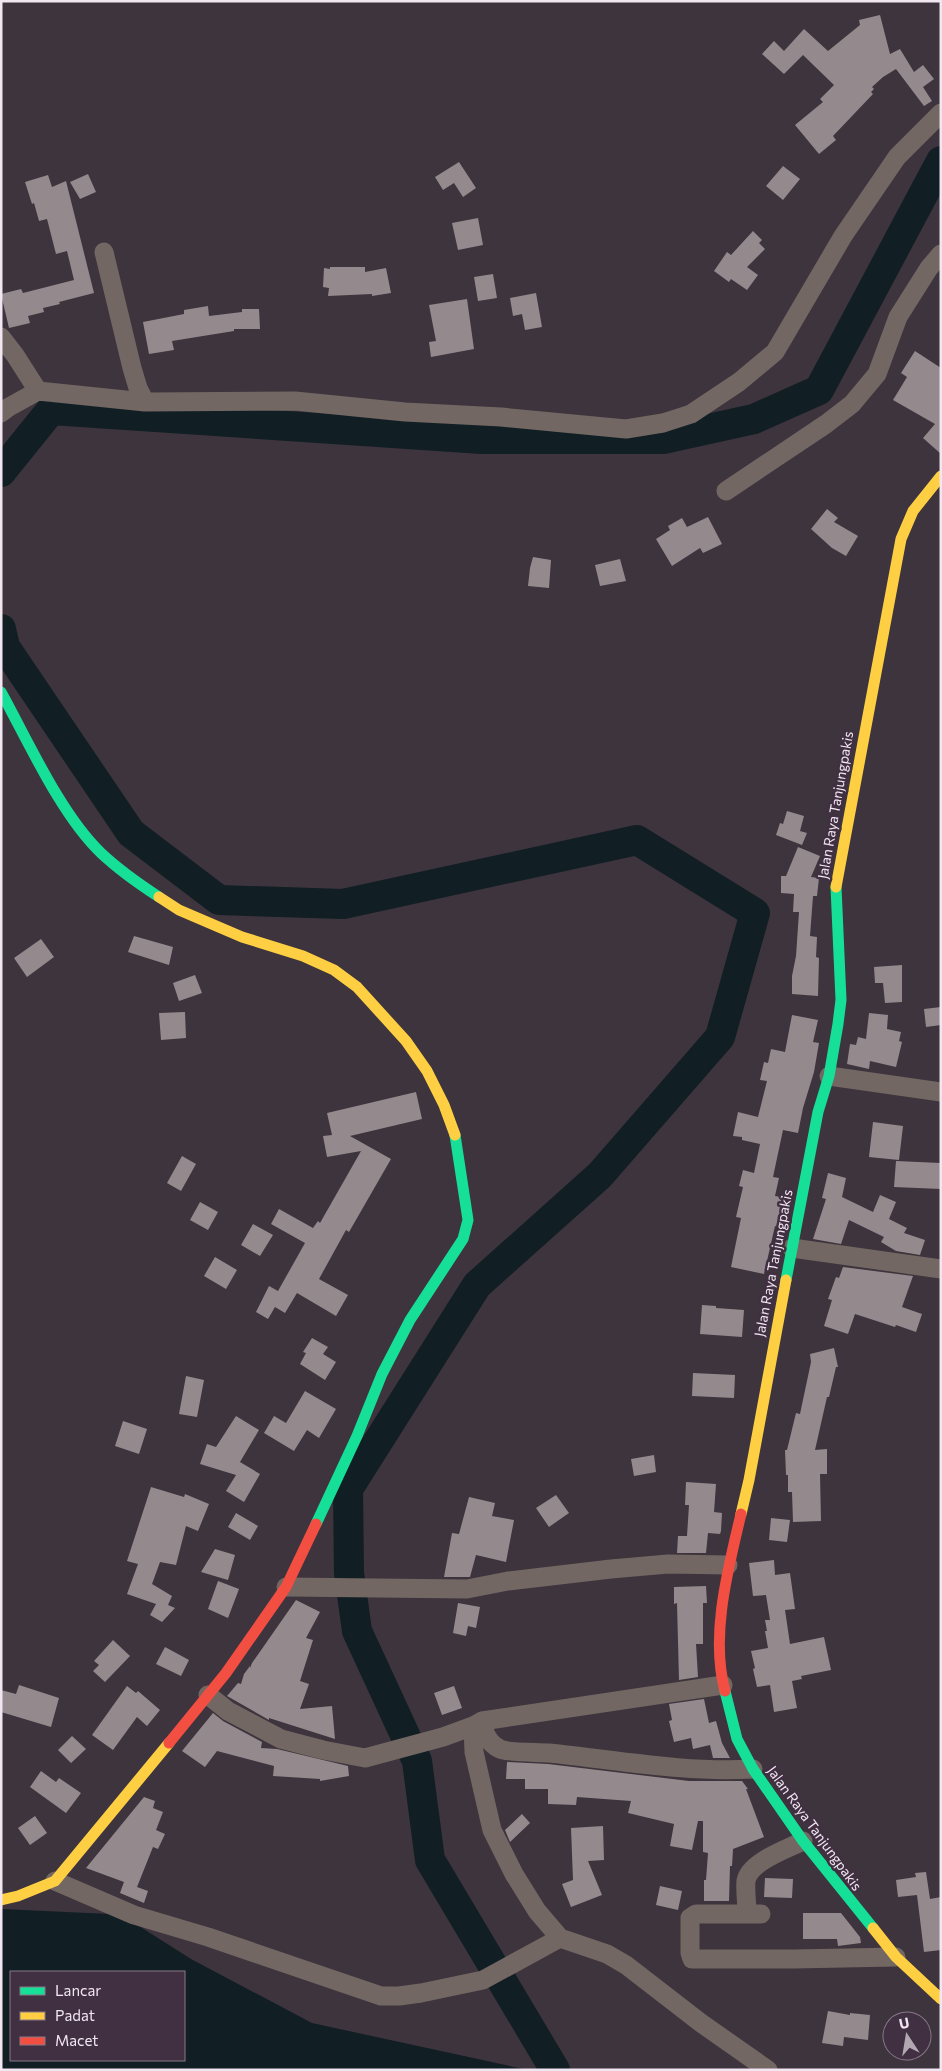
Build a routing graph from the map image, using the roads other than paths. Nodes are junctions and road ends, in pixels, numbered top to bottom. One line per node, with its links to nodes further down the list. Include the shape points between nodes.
1 (941, 113): 6 (street, via 897,157 843,236 775,352 739,382 691,414 626,429 295,401)
2 (104, 252): 6 (street, via 132,368)
3 (941, 254): 9 (street, via 898,317 877,374 852,404)
4 (1, 337): 5 (street)
5 (38, 391): 6 (street); 7 (street)
6 (145, 402)
7 (1, 413)
8 (941, 476): 11 (street, Jalan Raya Tanjungpakis, via 913,511 902,538 846,822 836,886 841,1000)
9 (726, 490)
10 (1, 692): 16 (street, via 60,799 101,853 179,910 242,938 303,956 334,970 357,987 406,1041 427,1071 444,1105 454,1136 468,1220 463,1239 410,1320 382,1374 357,1436)
11 (829, 1076): 12 (street); 13 (street, Jalan Raya Tanjungpakis, via 818,1112)
12 (941, 1092)
13 (792, 1248): 14 (street); 15 (street, Jalan Raya Tanjungpakis, via 749,1480)
14 (941, 1269)
15 (728, 1565): 16 (street, via 668,1564 611,1569 467,1589); 17 (street, Jalan Raya Tanjungpakis, via 719,1661)
16 (286, 1587): 18 (street)
17 (723, 1685): 19 (street); 20 (street, Jalan Raya Tanjungpakis, via 737,1739)
18 (208, 1695): 19 (street, via 228,1711 281,1738 365,1758); 22 (street)
19 (478, 1724): 20 (street, via 489,1741 500,1749 684,1768); 24 (street, via 474,1752 492,1830 528,1897)
20 (753, 1769): 21 (street, Jalan Raya Tanjungpakis)
21 (803, 1840): 25 (street, Jalan Raya Tanjungpakis); 25 (street, via 755,1865 748,1874 746,1881 754,1913 701,1913 690,1918 692,1958)
22 (55, 1881): 23 (street); 24 (street, via 134,1915 381,1996 421,1993 483,1980)
23 (1, 1900)
24 (560, 1938): 27 (street, via 607,1954 626,1966)
25 (896, 1957): 26 (street, Jalan Raya Tanjungpakis)
26 (941, 1999)
27 (768, 2070)

